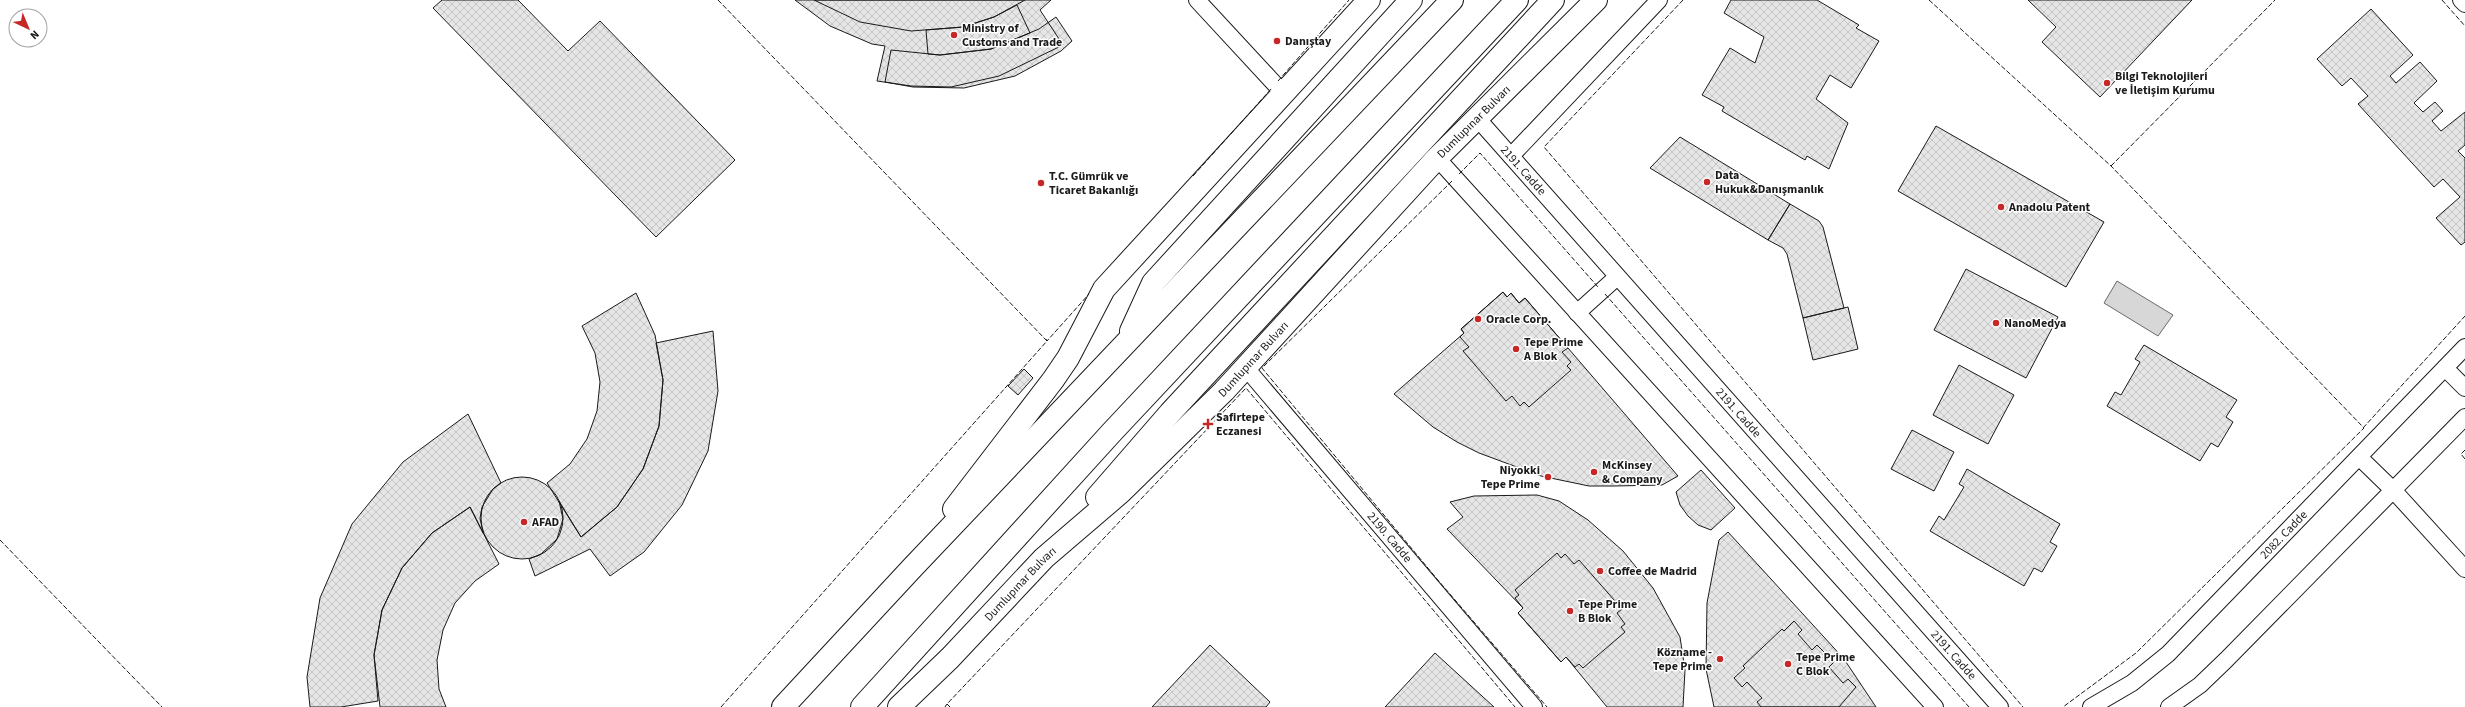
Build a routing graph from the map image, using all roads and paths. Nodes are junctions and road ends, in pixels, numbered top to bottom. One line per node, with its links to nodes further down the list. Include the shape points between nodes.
1 (1197, 0): 11 (street)
2 (1369, 0): 11 (highway)
3 (1410, 0): 17 (highway, via 1153,283)
4 (1452, 0): 17 (highway)
5 (1517, 0): 29 (highway, via 1091,455)
6 (1553, 0): 25 (highway, via 1170,413)
7 (1596, 0): 12 (highway, Dumlupınar Bulvarı)
8 (1659, 0): 13 (street)
9 (2461, 0): 10 (street)
10 (2465, 4)
11 (1284, 94): 26 (highway, via 1104,289 1068,358 1053,380 971,486)
12 (1477, 118): 13 (street, 2191. Cadde); 14 (highway, Dumlupınar Bulvarı)
13 (1511, 156): 15 (street, 2191. Cadde)
14 (1437, 158): 16 (street); 19 (highway, Dumlupınar Bulvarı)
15 (1617, 277): 16 (street); 33 (street, 2191. Cadde)
16 (1577, 313): 32 (street)
17 (1124, 346): 26 (highway)
18 (2465, 347): 20 (street, 2082. Cadde)
19 (1246, 368): 25 (highway, Dumlupınar Bulvarı, via 1144,471); 31 (street, 2190. Cadde)
20 (2445, 368): 21 (street); 23 (street, 2082. Cadde)
21 (2465, 388)
22 (2465, 417): 24 (street)
23 (2359, 457): 24 (street); 34 (street, 2082. Cadde, via 2168,654 2132,683)
24 (2394, 491): 27 (street); 35 (street, via 2200,685)
25 (1044, 558): 30 (highway, Dumlupınar Bulvarı, via 950,658)
26 (913, 567): 28 (highway)
27 (2465, 569)
28 (783, 707)
29 (862, 707)
30 (899, 707)
31 (1534, 707)
32 (1935, 707)
33 (2000, 707)
34 (2091, 707)
35 (2169, 707)

